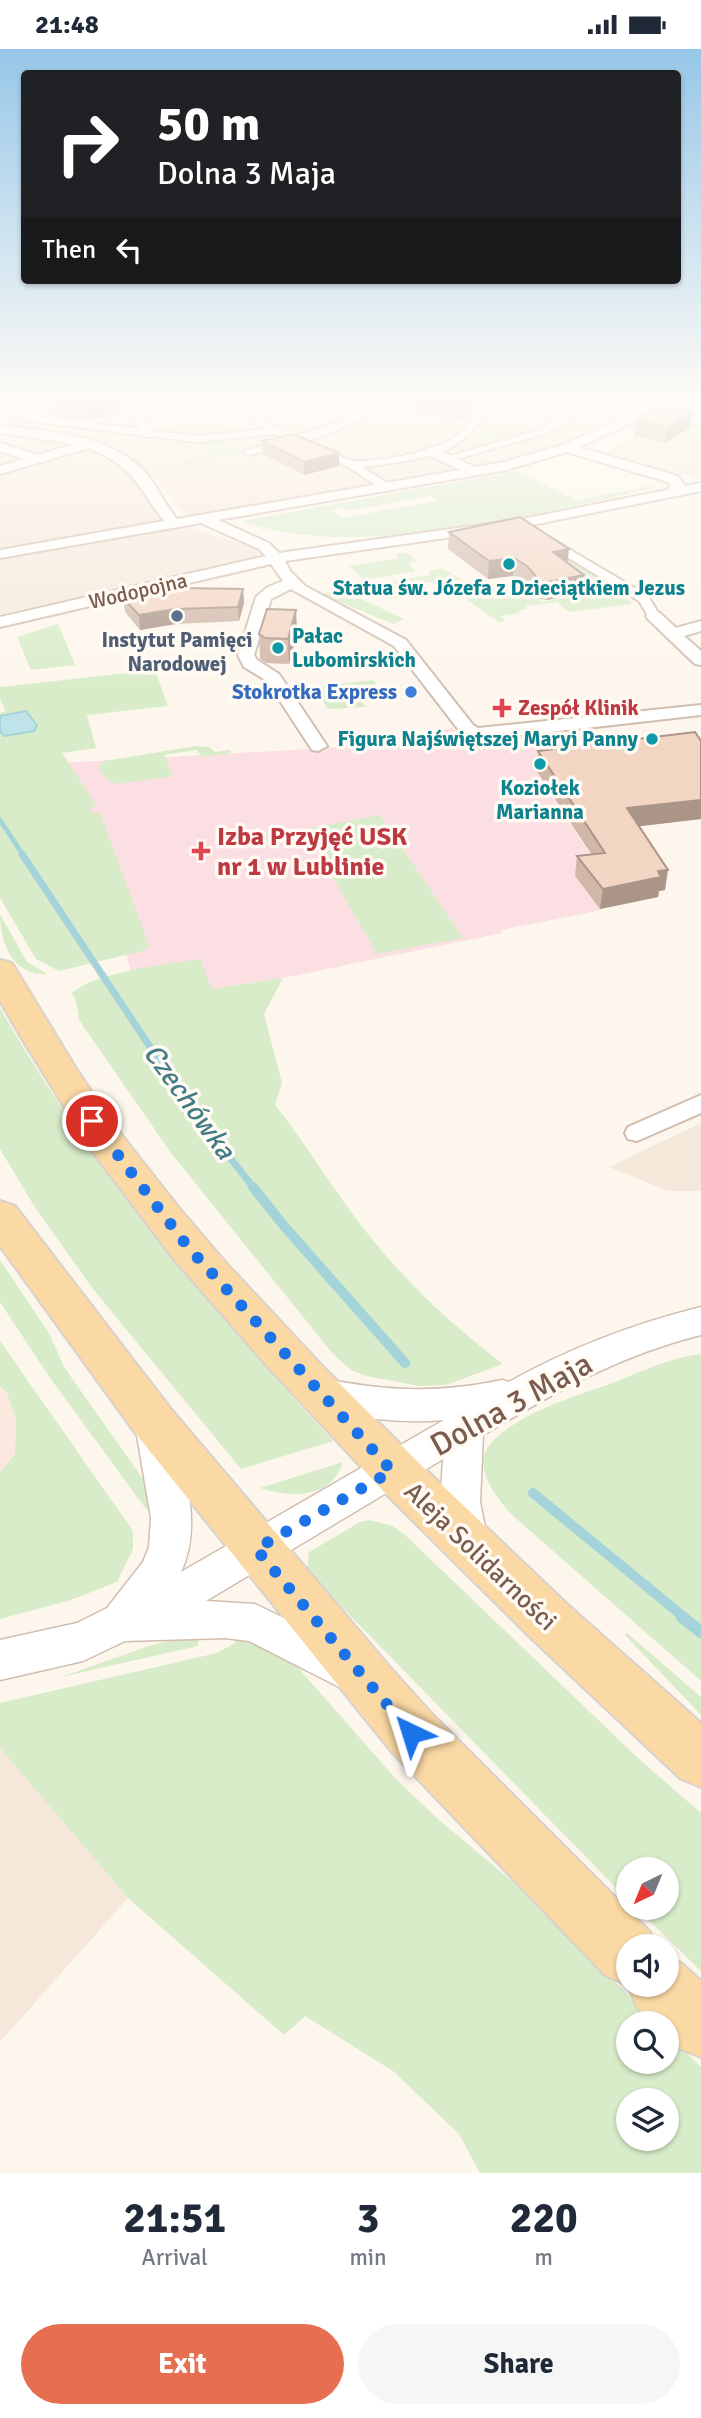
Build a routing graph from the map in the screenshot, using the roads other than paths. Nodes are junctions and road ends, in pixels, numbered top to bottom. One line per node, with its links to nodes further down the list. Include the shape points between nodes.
1 (153, 496): 5 (street)
2 (338, 496): 4 (street)
3 (652, 496): 8 (street, Wodopojna, via 527,522)
4 (203, 519): 5 (street); 8 (street, via 264,545)
5 (174, 524): 7 (street)
6 (530, 529): 10 (street, via 644,599)
7 (0, 554)
8 (276, 558): 9 (street); 11 (street, Wodopojna)
9 (292, 583): 15 (street, via 400,643 475,733); 16 (street, via 264,597 246,655 273,678)
10 (654, 616): 13 (street)
11 (0, 622)
12 (701, 626): 13 (street)
13 (672, 634): 14 (street)
14 (701, 660)
15 (701, 710)
16 (318, 746)
17 (0, 970): 23 (main road, Aleja Solidarności, via 118,1159 188,1247)
18 (701, 1103): 19 (street)
19 (637, 1133)
20 (0, 1216): 24 (main road)
21 (701, 1321): 22 (street, Dolna 3 Maja, via 610,1349)
22 (534, 1387): 23 (street, via 456,1406 408,1408); 25 (street, Dolna 3 Maja)
23 (320, 1393): 26 (main road, Aleja Solidarności)
24 (153, 1421): 28 (main road); 29 (street, via 170,1513 170,1547 155,1580)
25 (464, 1429): 26 (street, Dolna 3 Maja); 27 (street, via 460,1502)
26 (392, 1471): 27 (main road, Aleja Solidarności); 28 (street, Dolna 3 Maja)
27 (467, 1544): 32 (main road, Aleja Solidarności)
28 (256, 1549): 29 (street, Dolna 3 Maja, via 209,1580); 31 (main road)
29 (118, 1625): 30 (street, Dolna 3 Maja, via 83,1641); 31 (street, via 225,1619 256,1623)
30 (0, 1660)
31 (369, 1683): 33 (main road, via 411,1733)
32 (701, 1760)
33 (616, 1942)
34 (672, 1997): 35 (main road)
35 (701, 2025)

